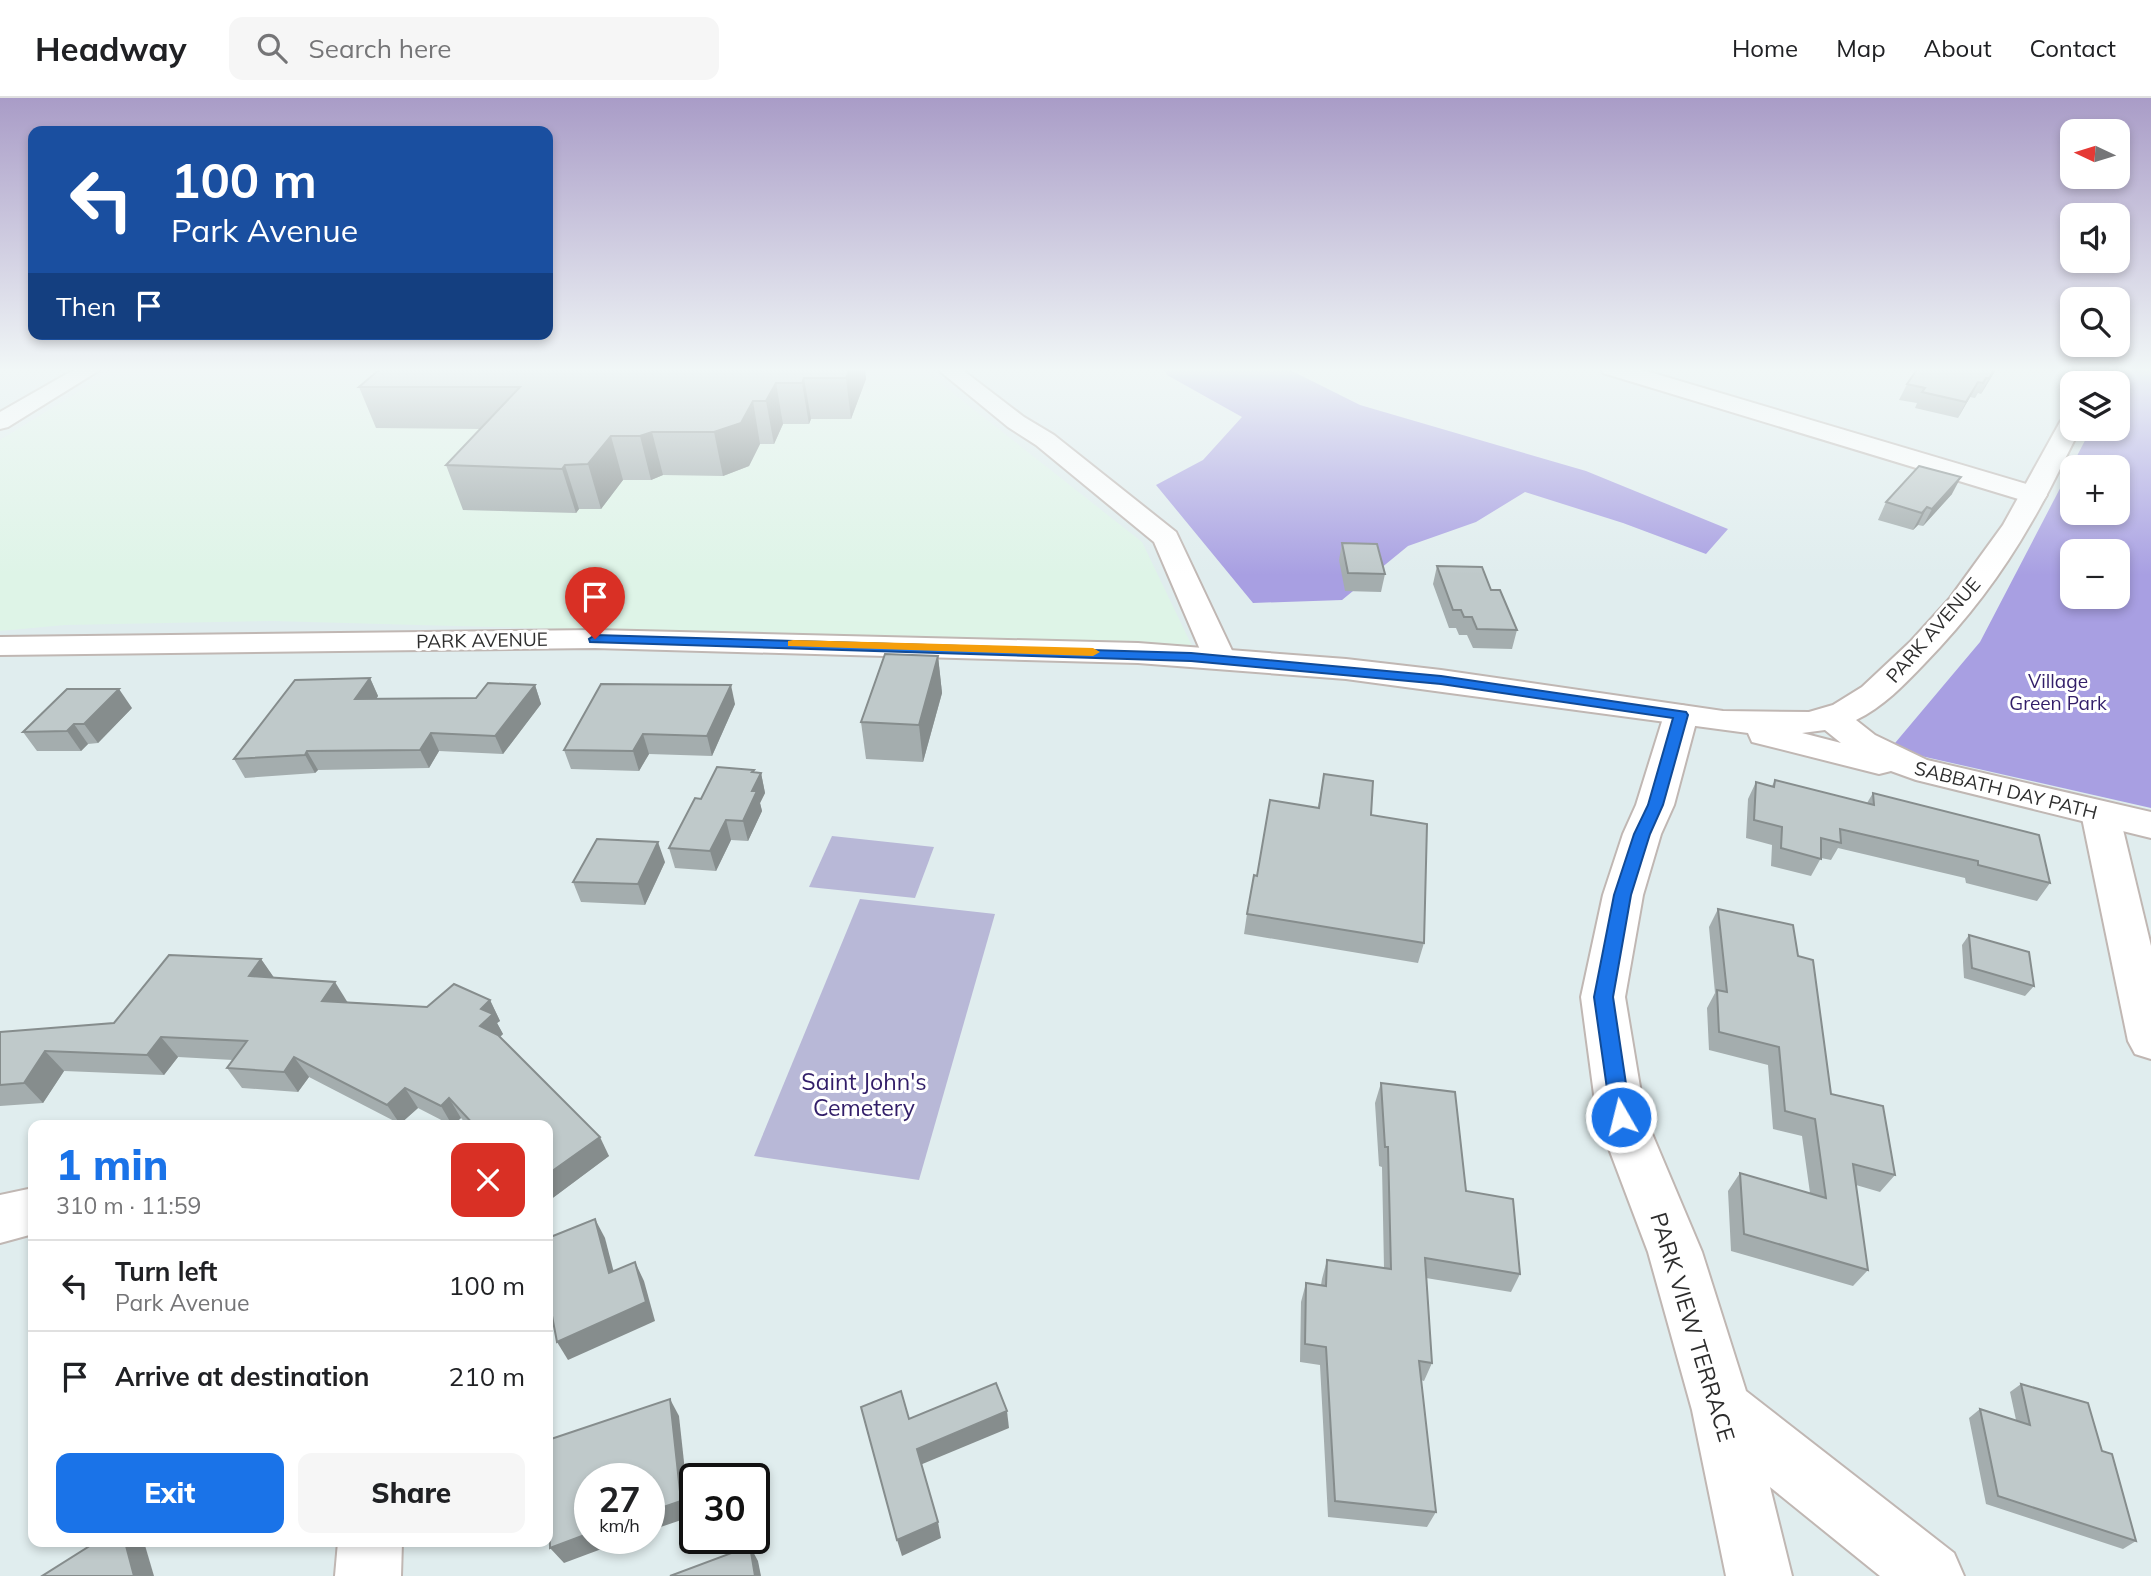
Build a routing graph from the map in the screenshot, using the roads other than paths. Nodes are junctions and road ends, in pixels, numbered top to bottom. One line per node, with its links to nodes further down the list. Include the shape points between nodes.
1 (1040, 437): 8 (main road, via 1166,538)
2 (1886, 437): 6 (main road)
3 (1904, 437): 5 (main road)
4 (2060, 439): 6 (main road, PARK AVENUE)
5 (1957, 449)
6 (2034, 476): 10 (main road, PARK AVENUE, via 1989,566 1922,648 1863,703)
7 (3, 650): 8 (main road, PARK AVENUE, via 595,639)
8 (1220, 659): 9 (main road, PARK AVENUE, via 1441,680)
9 (1681, 715): 10 (main road, PARK AVENUE, via 1767,723); 11 (main road); 17 (main road, PARK VIEW TERRACE, via 1659,795 1623,895 1603,997 1621,1117 1675,1252)
10 (1831, 718): 11 (main road, SABBATH DAY PATH, via 1879,752)
11 (1942, 778): 12 (main road, SABBATH DAY PATH)
12 (2100, 813): 13 (main road, SABBATH DAY PATH); 14 (main road)
13 (2151, 825)
14 (2151, 1041)
15 (28, 1212): 16 (main road)
16 (0, 1219)
17 (1722, 1410): 20 (main road, PARK VIEW TERRACE); 21 (main road)
18 (370, 1547): 19 (main road)
19 (368, 1576)
20 (1759, 1576)
21 (1931, 1576)

